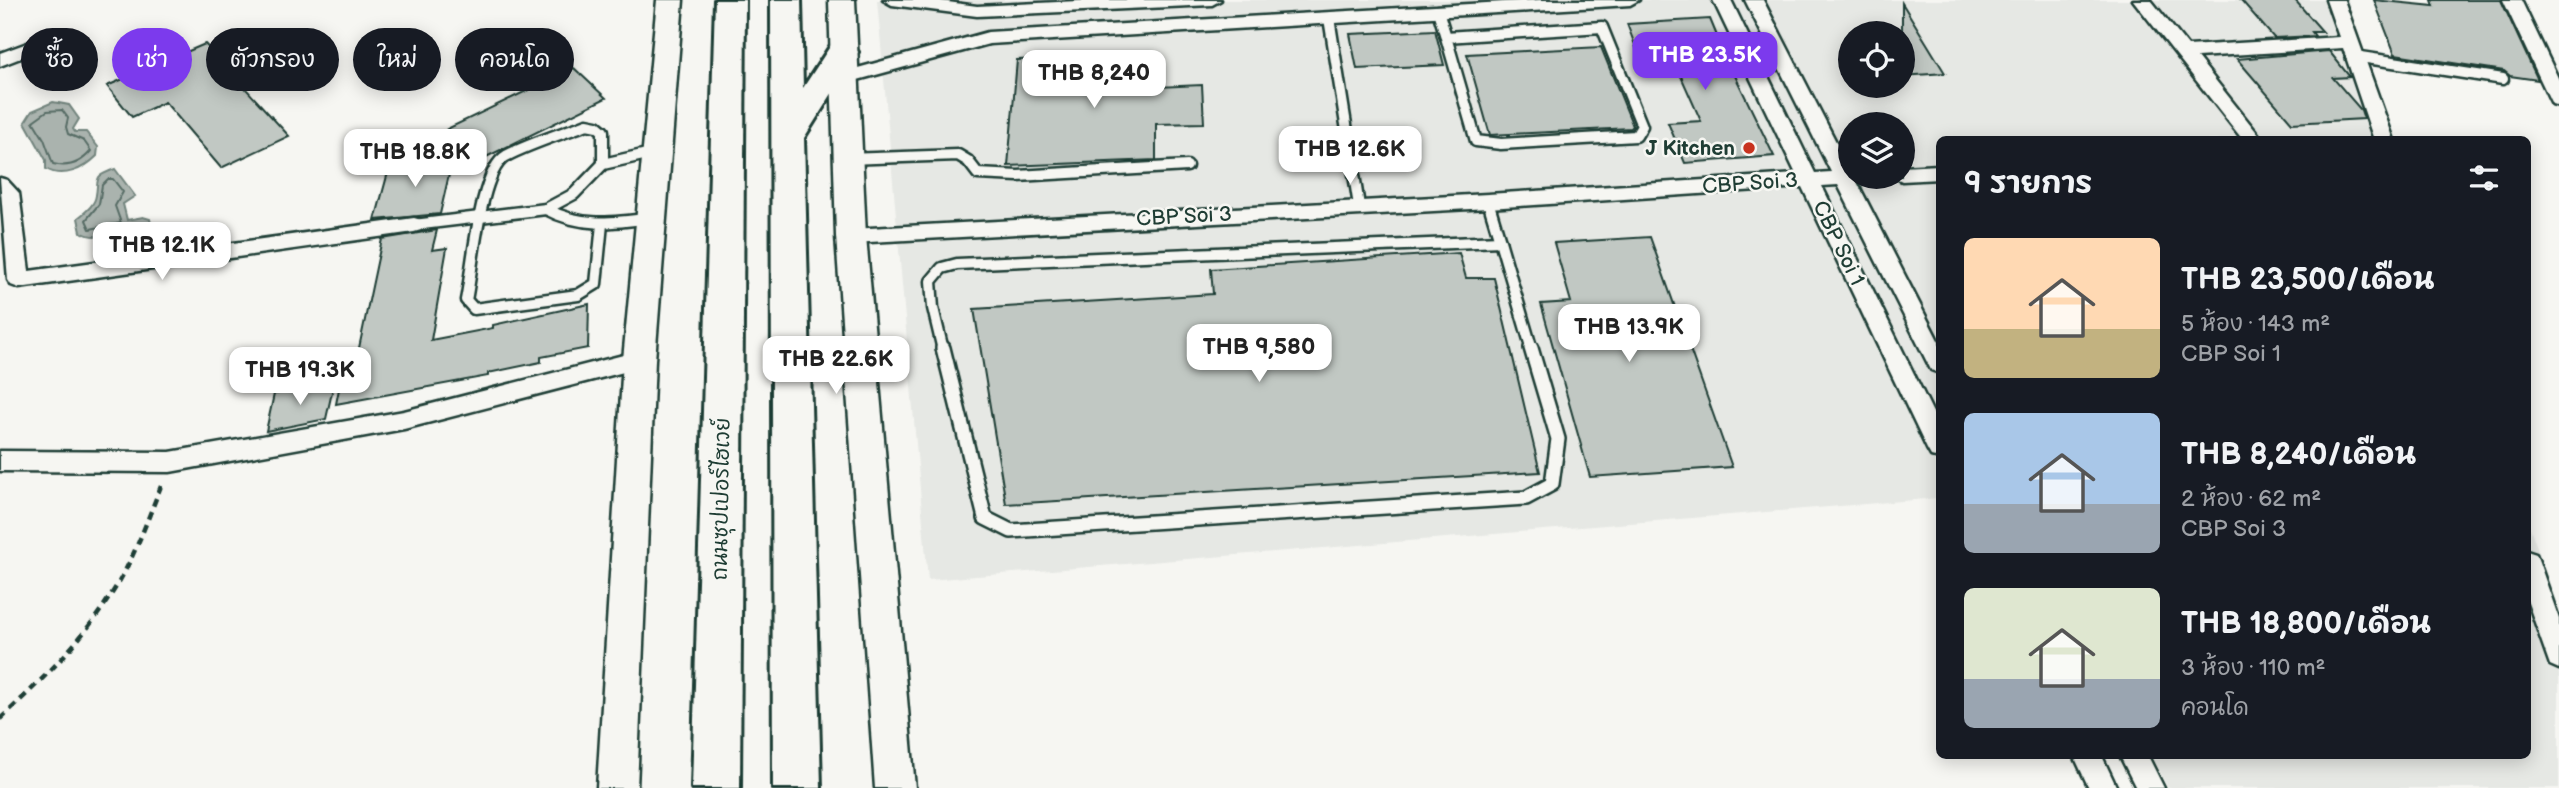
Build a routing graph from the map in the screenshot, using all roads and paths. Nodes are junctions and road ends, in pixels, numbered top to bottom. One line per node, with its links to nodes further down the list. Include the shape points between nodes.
1 (670, 0): 28 (main road)
2 (730, 0): 59 (highway, ถนนซุปเปอร์ไฮเวย์)
3 (786, 0): 27 (highway)
4 (842, 0): 22 (main road)
5 (892, 0): 13 (street)
6 (1212, 0): 13 (street)
7 (1630, 0): 14 (street)
8 (1721, 0): 36 (street, CBP Soi 1)
9 (1754, 0): 29 (street, CBP Soi 1)
10 (2142, 0): 20 (street)
11 (2335, 0): 18 (street)
12 (2512, 0): 24 (street)
13 (977, 11): 17 (street)
14 (1438, 11): 15 (street); 16 (lane)
15 (1329, 18): 17 (street); 40 (lane)
16 (1445, 37): 16 (lane, via 1476,141 1501,144 1636,136 1642,127 1602,27)
17 (988, 38): 22 (street)
18 (2352, 49): 20 (street); 23 (lane); 26 (street)
19 (21, 52): 21 (street)
20 (2183, 52): 25 (street)
21 (0, 60)
22 (843, 65): 27 (highway); 30 (main road)
23 (2503, 79)
24 (2559, 100)
25 (2250, 136)
26 (2383, 136)
27 (786, 141): 60 (highway)
28 (658, 151): 31 (lane); 43 (main road)
29 (1838, 157)
30 (847, 159): 32 (lane, via 958,155 978,174 1018,176); 46 (main road)
31 (603, 164): 41 (lane, via 574,194); 42 (lane, via 603,131 597,125 577,126 504,157 485,187)
32 (1187, 166)
33 (1936, 172): 34 (street)
34 (1915, 173)
35 (1838, 178): 36 (street, CBP Soi 3)
36 (1808, 180): 39 (street, CBP Soi 3); 50 (street, CBP Soi 1)
37 (0, 185): 44 (street, via 9,193 19,280)
38 (1855, 189): 49 (street, CBP Soi 1)
39 (1488, 201): 40 (street, CBP Soi 3); 47 (lane)
40 (1359, 206): 46 (street, CBP Soi 3)
41 (546, 209): 42 (lane); 45 (lane, via 562,219)
42 (479, 218): 44 (lane); 45 (lane, via 466,300 474,309 565,298 596,284)
43 (652, 218): 45 (lane); 48 (main road)
44 (414, 225)
45 (602, 225)
46 (851, 236): 61 (main road)
47 (1500, 240): 47 (lane, via 1558,439 1552,484 1526,498 1011,531 985,518 933,308 931,281 942,268 971,263)
48 (639, 359): 52 (street, via 404,421); 58 (main road)
49 (1936, 359)
50 (1936, 443)
51 (0, 461): 52 (street)
52 (170, 462): 55 (path, via 131,557 101,609 58,663)
53 (2531, 574): 54 (street)
54 (2559, 657)
55 (0, 719)
56 (2089, 759): 62 (street)
57 (2136, 759): 63 (street)
58 (617, 788)
59 (716, 788)
60 (797, 788)
61 (895, 788)
62 (2103, 788)
63 (2150, 788)

